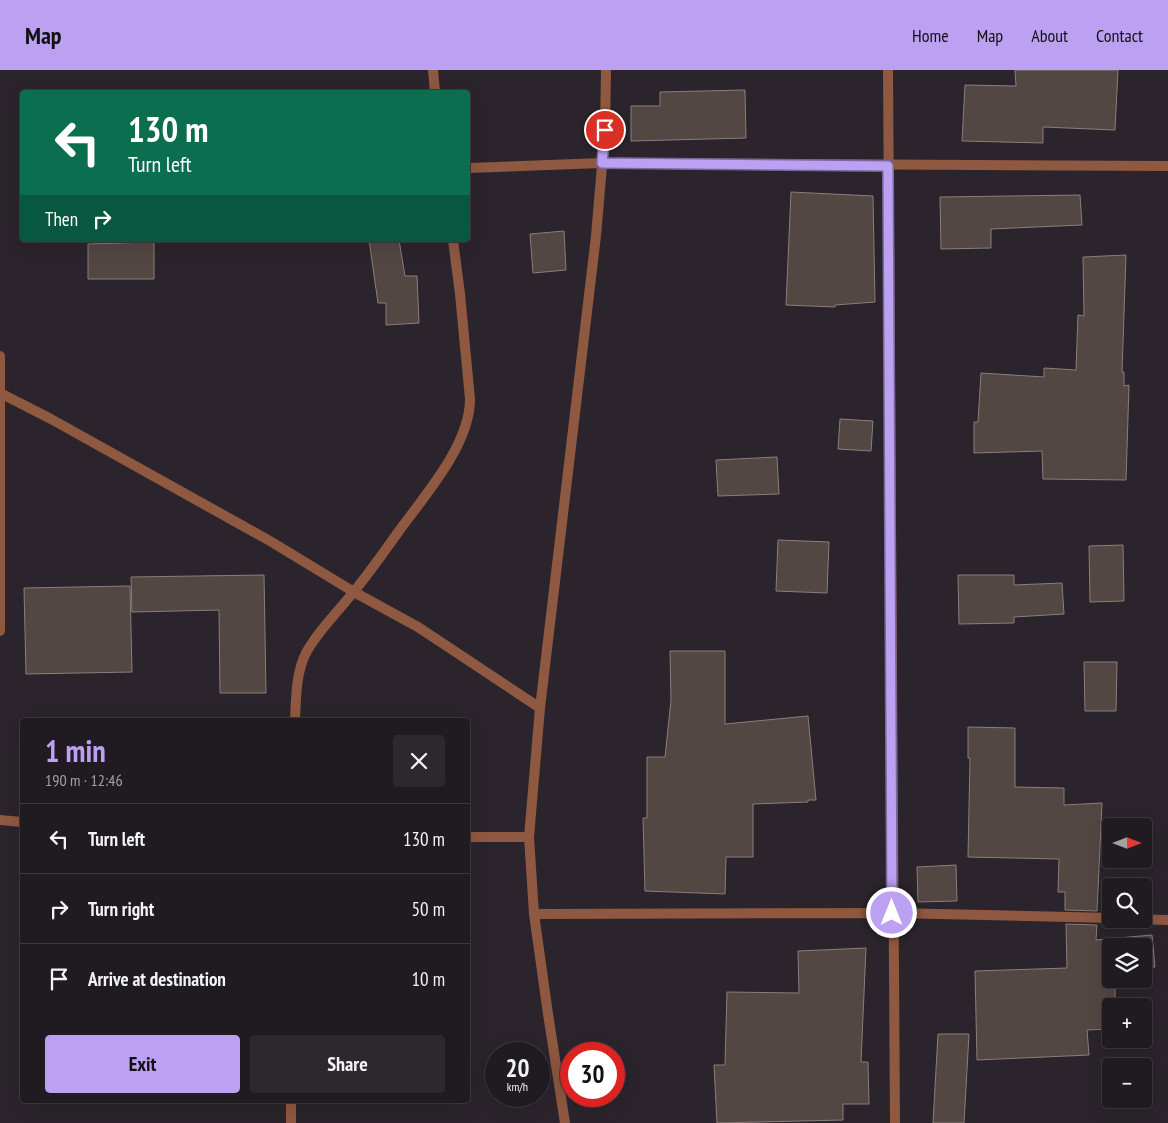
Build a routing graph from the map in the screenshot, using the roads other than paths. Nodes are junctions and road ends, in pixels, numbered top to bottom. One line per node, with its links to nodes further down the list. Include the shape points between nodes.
1 (433, 70): 4 (street)
2 (606, 70): 5 (street)
3 (888, 70): 6 (street)
4 (435, 90)
5 (602, 163): 6 (street); 8 (street); 14 (street)
6 (888, 166): 7 (street); 20 (street)
7 (1168, 166)
8 (470, 168)
9 (453, 242): 12 (street, via 470,412 442,473)
10 (0, 356): 11 (street)
11 (0, 393): 12 (street, via 270,540); 13 (street)
12 (354, 592): 14 (street, via 418,626); 15 (street, via 306,653)
13 (0, 631)
14 (540, 708): 19 (street)
15 (294, 718)
16 (0, 820): 17 (street)
17 (20, 822)
18 (470, 837): 19 (street)
19 (529, 838): 21 (street)
20 (892, 913): 21 (street); 22 (street); 28 (street)
21 (534, 914): 27 (street)
22 (1102, 918)
23 (1152, 920): 24 (street)
24 (1168, 920)
25 (291, 1103): 26 (street)
26 (291, 1123)
27 (565, 1123)
28 (895, 1123)

